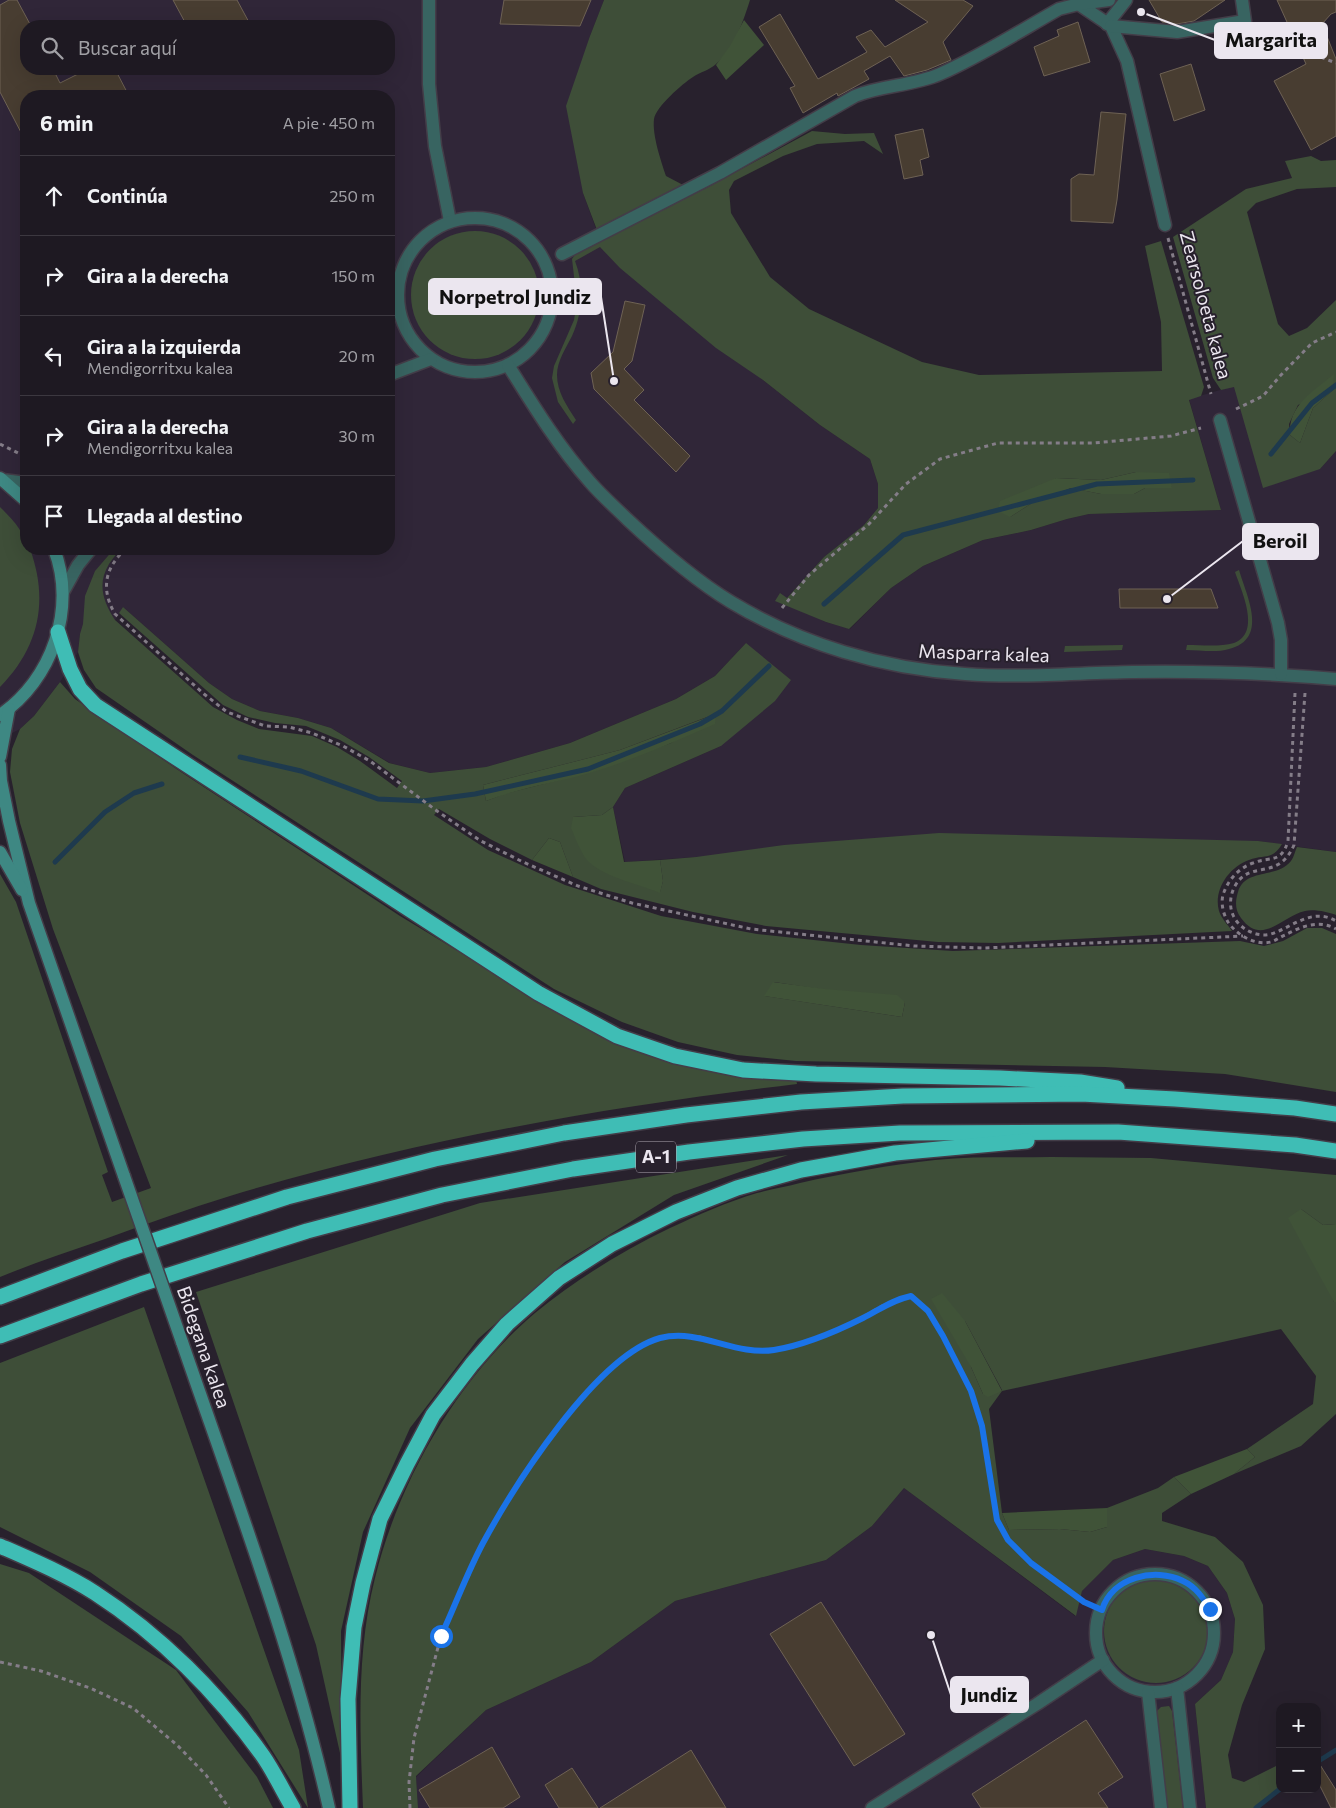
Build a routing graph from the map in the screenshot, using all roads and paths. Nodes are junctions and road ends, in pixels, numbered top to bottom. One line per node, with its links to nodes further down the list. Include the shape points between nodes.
1 (429, 0): 10 (street, via 429,84 434,146)
2 (1066, 0): 6 (street)
3 (1109, 0): 6 (street)
4 (1126, 0): 8 (street)
5 (1242, 0): 7 (street)
6 (1079, 4): 8 (street); 12 (street, via 1058,9 939,75 855,96 720,173)
7 (1245, 20): 8 (street, via 1177,32); 9 (path, via 1263,35)
8 (1109, 25): 11 (street, via 1127,61)
9 (1336, 63)
10 (450, 221): 13 (street, via 432,229 418,242 407,257); 17 (street, via 473,217 496,220 517,230 535,245 547,266 552,288 551,312 542,334 527,352)
11 (1165, 225): 19 (path, Zearsoloeta kalea)
12 (562, 254)
13 (395, 291)
14 (395, 302): 16 (street, via 406,331)
15 (1336, 332): 20 (path, via 1312,343 1263,396)
16 (431, 359): 17 (street, via 449,368 469,372 489,371); 18 (street)
17 (508, 365): 34 (street, Masparra kalea, via 549,430 590,483 657,547 731,602 808,640 905,668 962,674)
18 (395, 373)
19 (1211, 394)
20 (1236, 409)
21 (1220, 420): 34 (street, via 1278,623)
22 (1201, 428): 32 (path, via 1170,436 1092,443 998,443 940,459 906,484 869,524 809,576)
23 (0, 444): 24 (path)
24 (20, 454)
25 (1, 479): 26 (street); 27 (street)
26 (20, 482)
27 (20, 496)
28 (56, 555): 31 (street)
29 (86, 555): 31 (street)
30 (120, 555): 45 (path, via 114,562 106,586 108,601 116,614 227,712 265,726 312,732 343,746 370,761 481,841 578,886 632,903 751,929 914,946 984,948)
31 (63, 592): 33 (street)
32 (782, 608)
33 (58, 632): 38 (street, via 44,668 31,687); 46 (highway, via 80,689 96,705 538,993 617,1036 675,1056 743,1070 1080,1082)
34 (1281, 674): 35 (street, Masparra kalea)
35 (1336, 679)
36 (1295, 693): 45 (path, via 1285,851 1277,859 1239,869 1222,895 1226,919)
37 (1305, 693): 43 (path, via 1294,845 1281,864 1254,871 1238,881 1232,890 1231,910 1241,926 1259,934 1270,934 1308,917 1319,916)
38 (4, 712): 39 (street)
39 (0, 757)
40 (0, 765): 42 (street, Bidegana kalea, via 9,821)
41 (0, 852): 42 (street, Bidegana kalea)
42 (29, 903): 60 (street, Bidegana kalea, bridge, via 298,1686)
43 (1336, 922)
44 (1336, 929): 45 (path, via 1311,925 1271,942 1258,942)
45 (1243, 936)
46 (1175, 1098): 47 (highway, A-1); 50 (highway, A-1, via 1081,1094 903,1096 686,1114 564,1133 434,1159 287,1197 122,1251)
47 (1336, 1114)
48 (1118, 1132): 49 (highway, A-1); 51 (highway, A-1, via 900,1133 803,1139 573,1169 442,1196 307,1231 141,1284); 61 (highway, via 895,1153 800,1170 737,1188 676,1212 612,1244 559,1278 507,1324 433,1415 380,1519 354,1627 348,1699)
49 (1336, 1151)
50 (0, 1297)
51 (0, 1336)
52 (0, 1546): 59 (highway, via 95,1593 177,1658 223,1705 263,1756)
53 (1102, 1610): 54 (street, via 1097,1623 1097,1642); 56 (street, via 1114,1590 1130,1579 1148,1574 1167,1575 1185,1582 1199,1593 1210,1609 1213,1647 1206,1664); 62 (path, via 1084,1602 1031,1563 1008,1540 997,1520 982,1426 971,1391 928,1311 911,1296 886,1304 842,1328 773,1350 740,1349 700,1337 678,1335 658,1339 634,1349 579,1401 523,1475 482,1544 441,1636 414,1738)
54 (1103, 1660): 57 (street, via 1122,1682); 63 (street)
55 (0, 1662): 58 (path, via 41,1671 90,1688 132,1708 177,1745)
56 (1177, 1688): 57 (street); 65 (street)
57 (1148, 1692): 64 (street)
58 (229, 1808)
59 (293, 1808)
60 (330, 1808)
61 (350, 1808)
62 (410, 1808)
63 (872, 1808)
64 (1161, 1808)
65 (1190, 1808)

